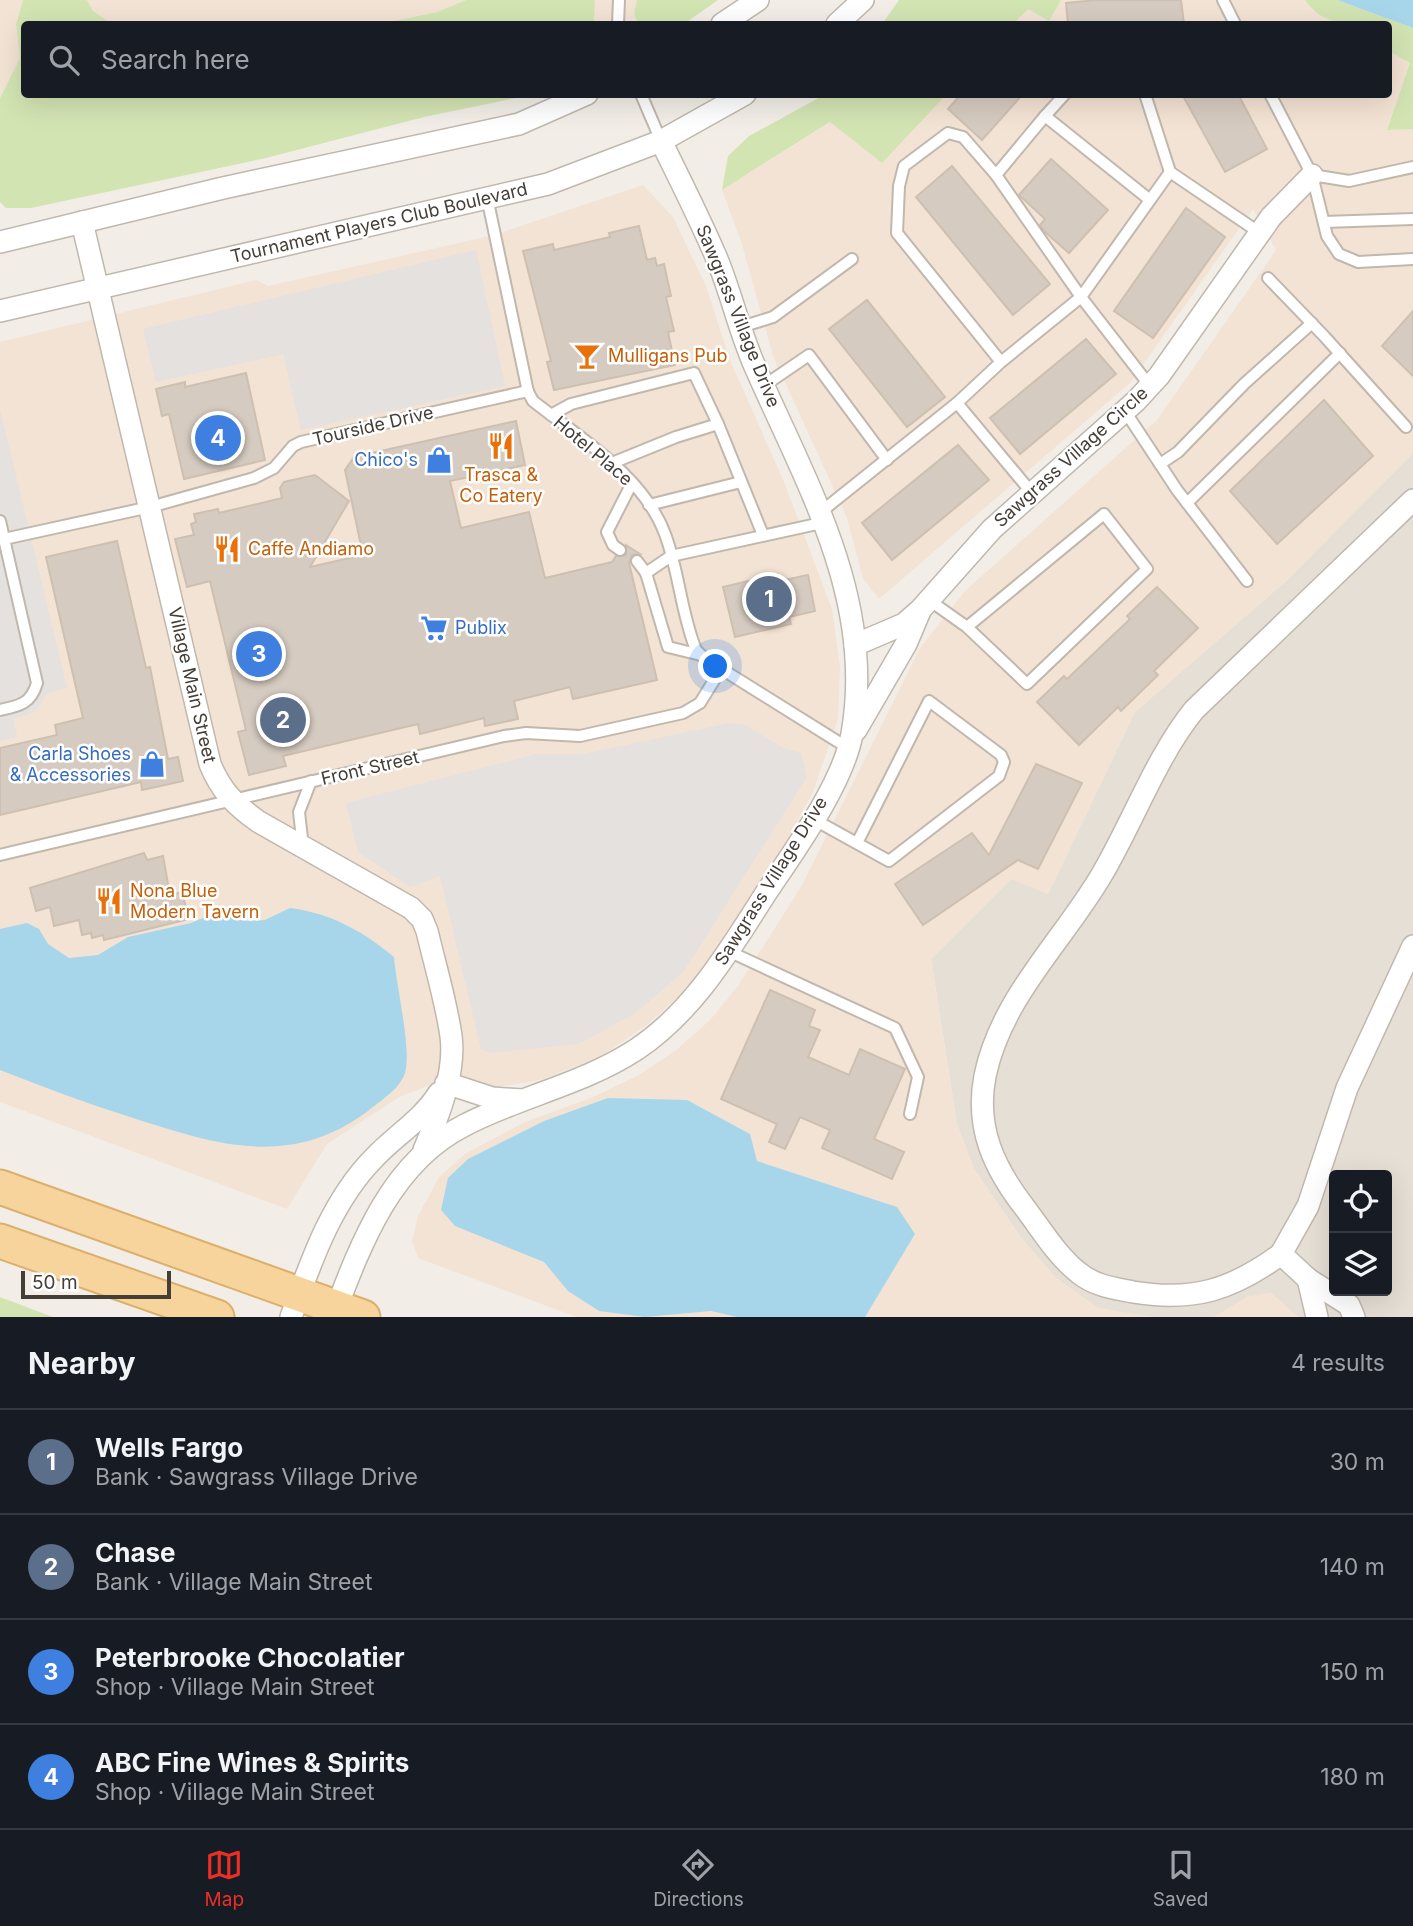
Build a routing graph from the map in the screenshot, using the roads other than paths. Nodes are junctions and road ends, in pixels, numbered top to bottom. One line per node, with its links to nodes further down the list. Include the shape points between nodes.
1 (619, 0): 5 (lane)
2 (758, 0): 6 (street)
3 (863, 0): 7 (street)
4 (1223, 0): 8 (lane)
5 (618, 21)
6 (726, 21)
7 (840, 21)
8 (1234, 21)
9 (578, 98): 24 (street, via 519,124)
10 (643, 98): 16 (lane)
11 (738, 98): 16 (street, Tournament Players Club Boulevard)
12 (1061, 98): 15 (lane)
13 (1146, 98): 18 (lane)
14 (1272, 98): 20 (lane)
15 (1045, 116): 19 (lane); 22 (lane)
16 (661, 141): 21 (street, Tournament Players Club Boulevard, via 548,184); 35 (street, Sawgrass Village Drive, via 706,233)
17 (1413, 167): 20 (lane, via 1349,181)
18 (1170, 172): 22 (lane); 26 (lane)
19 (996, 175): 32 (lane); 37 (lane, via 963,136 948,134 904,166 897,233)
20 (1312, 175): 25 (lane); 26 (street, Sawgrass Village Circle)
21 (486, 197): 31 (street, Tournament Players Club Boulevard); 40 (lane)
22 (1150, 200): 32 (lane)
23 (1413, 219): 25 (lane)
24 (82, 222): 27 (street); 31 (street, Village Main Street)
25 (1324, 222): 29 (lane, via 1327,236 1339,254 1348,258 1358,262)
26 (1260, 233): 39 (street, Sawgrass Village Circle)
27 (0, 242)
28 (852, 259): 35 (lane, via 773,317)
29 (1413, 259)
30 (1268, 278): 34 (lane)
31 (99, 288): 33 (street, Tournament Players Club Boulevard); 55 (street, Village Main Street)
32 (1081, 298): 37 (lane); 39 (lane)
33 (0, 312)
34 (1312, 323): 36 (lane); 48 (lane)
35 (741, 327): 38 (street, Sawgrass Village Drive)
36 (1340, 354): 45 (lane); 53 (lane)
37 (1001, 362): 41 (lane)
38 (765, 385): 46 (lane, via 810,355); 56 (street, Sawgrass Village Drive)
39 (1150, 386): 42 (street, Sawgrass Village Circle)
40 (527, 391): 43 (lane, Hotel Place); 55 (lane, Tourside Drive, via 301,442 274,468 254,478)
41 (957, 403): 46 (lane); 51 (lane)
42 (1125, 411): 48 (lane); 51 (street, Sawgrass Village Circle)
43 (551, 415): 44 (lane, via 571,404 694,373); 47 (lane, Hotel Place)
44 (718, 424): 47 (lane); 49 (lane)
45 (1406, 428)
46 (887, 460): 56 (lane)
47 (612, 463): 50 (lane, Hotel Place)
48 (1160, 464): 53 (lane)
49 (741, 482): 54 (lane); 58 (lane)
50 (632, 483): 54 (lane, Hotel Place); 60 (lane, via 607,532)
51 (1032, 493): 65 (street, Sawgrass Village Circle, via 992,529)
52 (1413, 500): 86 (street, via 1177,731 1105,869 1012,1009 994,1045 986,1075 981,1104 993,1160 1059,1252 1091,1282 1167,1297 1194,1296 1258,1271)
53 (1187, 503): 64 (lane)
54 (649, 505): 61 (lane, Hotel Place, via 666,535)
55 (150, 507): 59 (lane, Tourside Drive); 73 (street, Village Main Street, via 210,764 219,789)
56 (824, 516): 58 (lane); 67 (street, Sawgrass Village Drive, via 846,592)
57 (0, 521): 59 (lane)
58 (763, 535): 61 (lane)
59 (4, 539): 70 (lane, via 37,683 34,695 24,704)
60 (620, 550)
61 (671, 556): 63 (lane); 68 (lane, Hotel Place, via 690,635)
62 (637, 561): 63 (lane)
63 (646, 573): 68 (lane, via 668,647)
64 (1247, 581)
65 (925, 604): 66 (lane); 67 (street, Sawgrass Village Circle, via 904,624); 71 (street)
66 (967, 627): 66 (lane, via 1027,684 1147,569 1104,514)
67 (855, 645): 71 (street, Sawgrass Village Drive, via 857,694)
68 (701, 655): 69 (lane)
69 (722, 669): 71 (lane); 72 (lane, Front Street, via 700,703 683,713 580,736 504,736)
70 (0, 710)
71 (850, 743): 74 (street, Sawgrass Village Drive)
72 (311, 781): 73 (lane, Front Street); 76 (lane, via 299,812)
73 (231, 800): 76 (street, Village Main Street); 77 (lane, Front Street)
74 (813, 819): 75 (lane); 79 (street, Sawgrass Village Drive)
75 (857, 843): 75 (lane, via 889,861 999,776 1004,762 1001,755 929,701)
76 (303, 847): 80 (street, Village Main Street, via 411,908 422,919 452,1037)
77 (0, 855)
78 (1413, 946): 86 (street, via 1348,1088 1308,1206)
79 (728, 951): 81 (street, Sawgrass Village Drive, via 674,1019 638,1048 600,1070); 82 (lane, via 895,1028 918,1077)
80 (446, 1083): 81 (street, Sawgrass Village Drive, via 492,1098); 83 (street, Village Main Street); 88 (street, via 421,1118 375,1157 350,1186 327,1226)
81 (527, 1100): 83 (street, Sawgrass Village Drive, via 466,1124)
82 (910, 1114)
83 (424, 1150): 89 (street, Sawgrass Village Drive, via 388,1196)
84 (0, 1187): 88 (main road)
85 (0, 1241): 90 (main road)
86 (1281, 1254): 87 (street)
87 (1308, 1279): 91 (street); 92 (street, via 1349,1305)
88 (295, 1306): 89 (main road)
89 (344, 1314)
90 (216, 1317)
91 (1317, 1317)
92 (1354, 1317)

